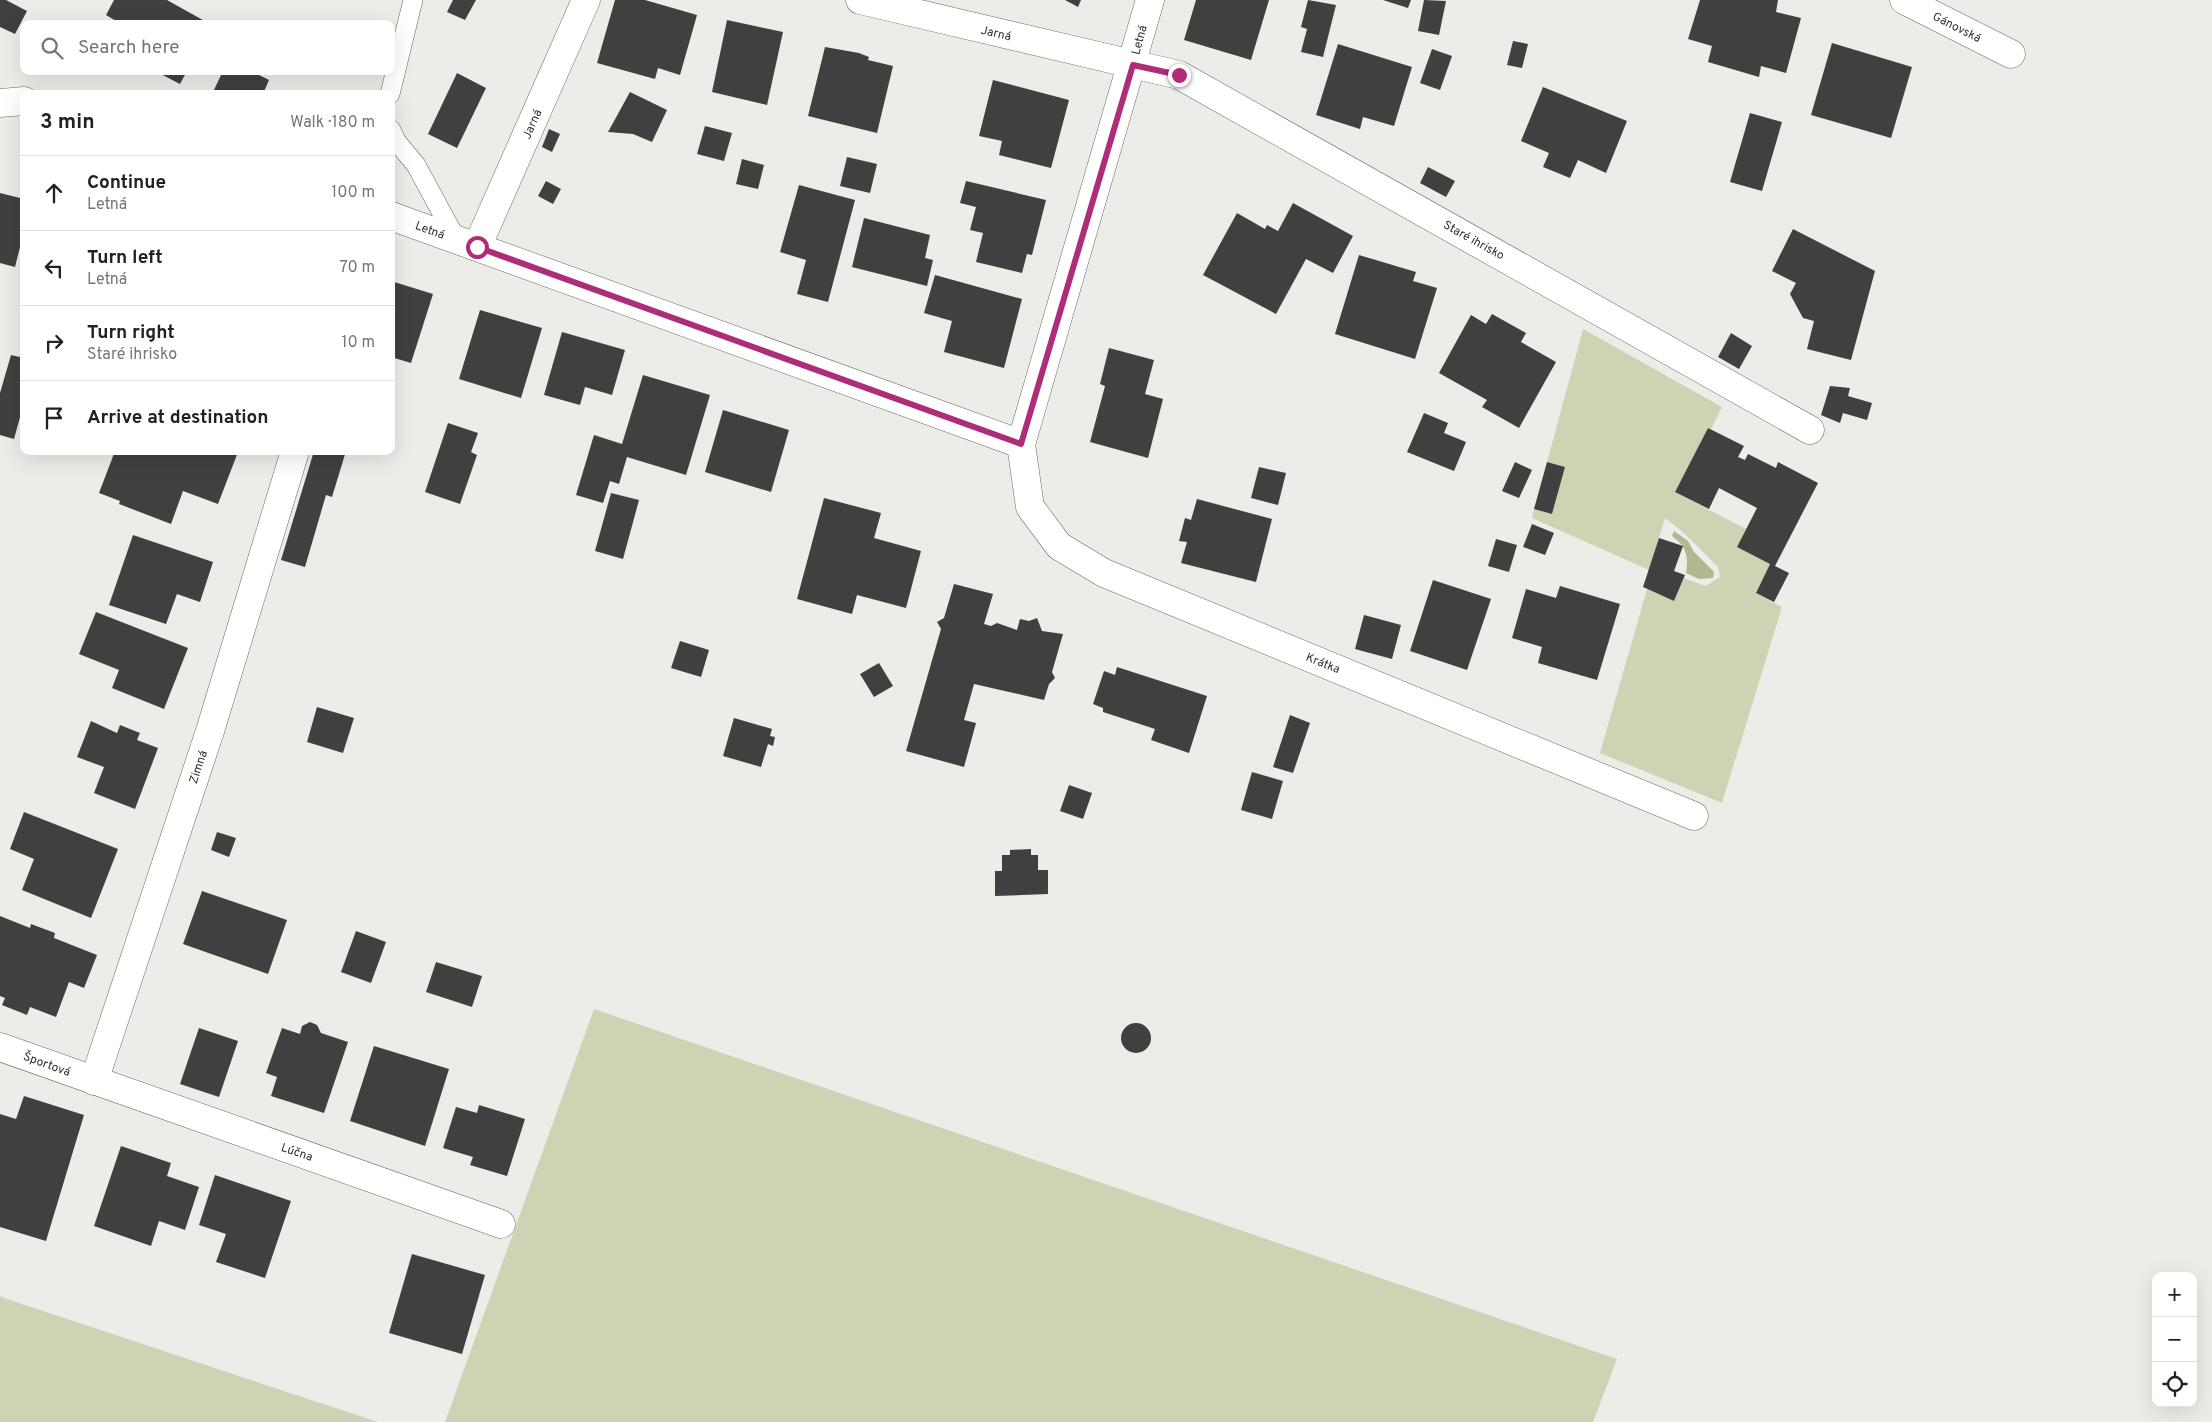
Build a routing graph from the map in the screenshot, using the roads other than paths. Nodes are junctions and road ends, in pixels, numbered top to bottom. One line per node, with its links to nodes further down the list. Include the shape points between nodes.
1 (413, 0): 8 (lane)
2 (586, 0): 15 (street, Jarná)
3 (860, 0): 7 (street, Jarná)
4 (1150, 0): 7 (street, Letná)
5 (1904, 0): 6 (street, Gánovská)
6 (2011, 54)
7 (1133, 65): 16 (street, Staré ihrisko, via 1179,75); 17 (street, Letná)
8 (395, 74)
9 (395, 75): 10 (lane)
10 (391, 90)
11 (20, 101): 12 (street)
12 (0, 103)
13 (395, 139): 15 (lane)
14 (395, 217): 15 (street, Letná)
15 (467, 243): 17 (street, Letná)
16 (1810, 430)
17 (1021, 444): 19 (street, Krátka, via 1030,507 1059,546 1104,573)
18 (294, 455): 21 (street, Zimná, via 210,731)
19 (1694, 816)
20 (0, 1047): 21 (street, Športová)
21 (94, 1081): 22 (street, Lúčna)
22 (500, 1224)

